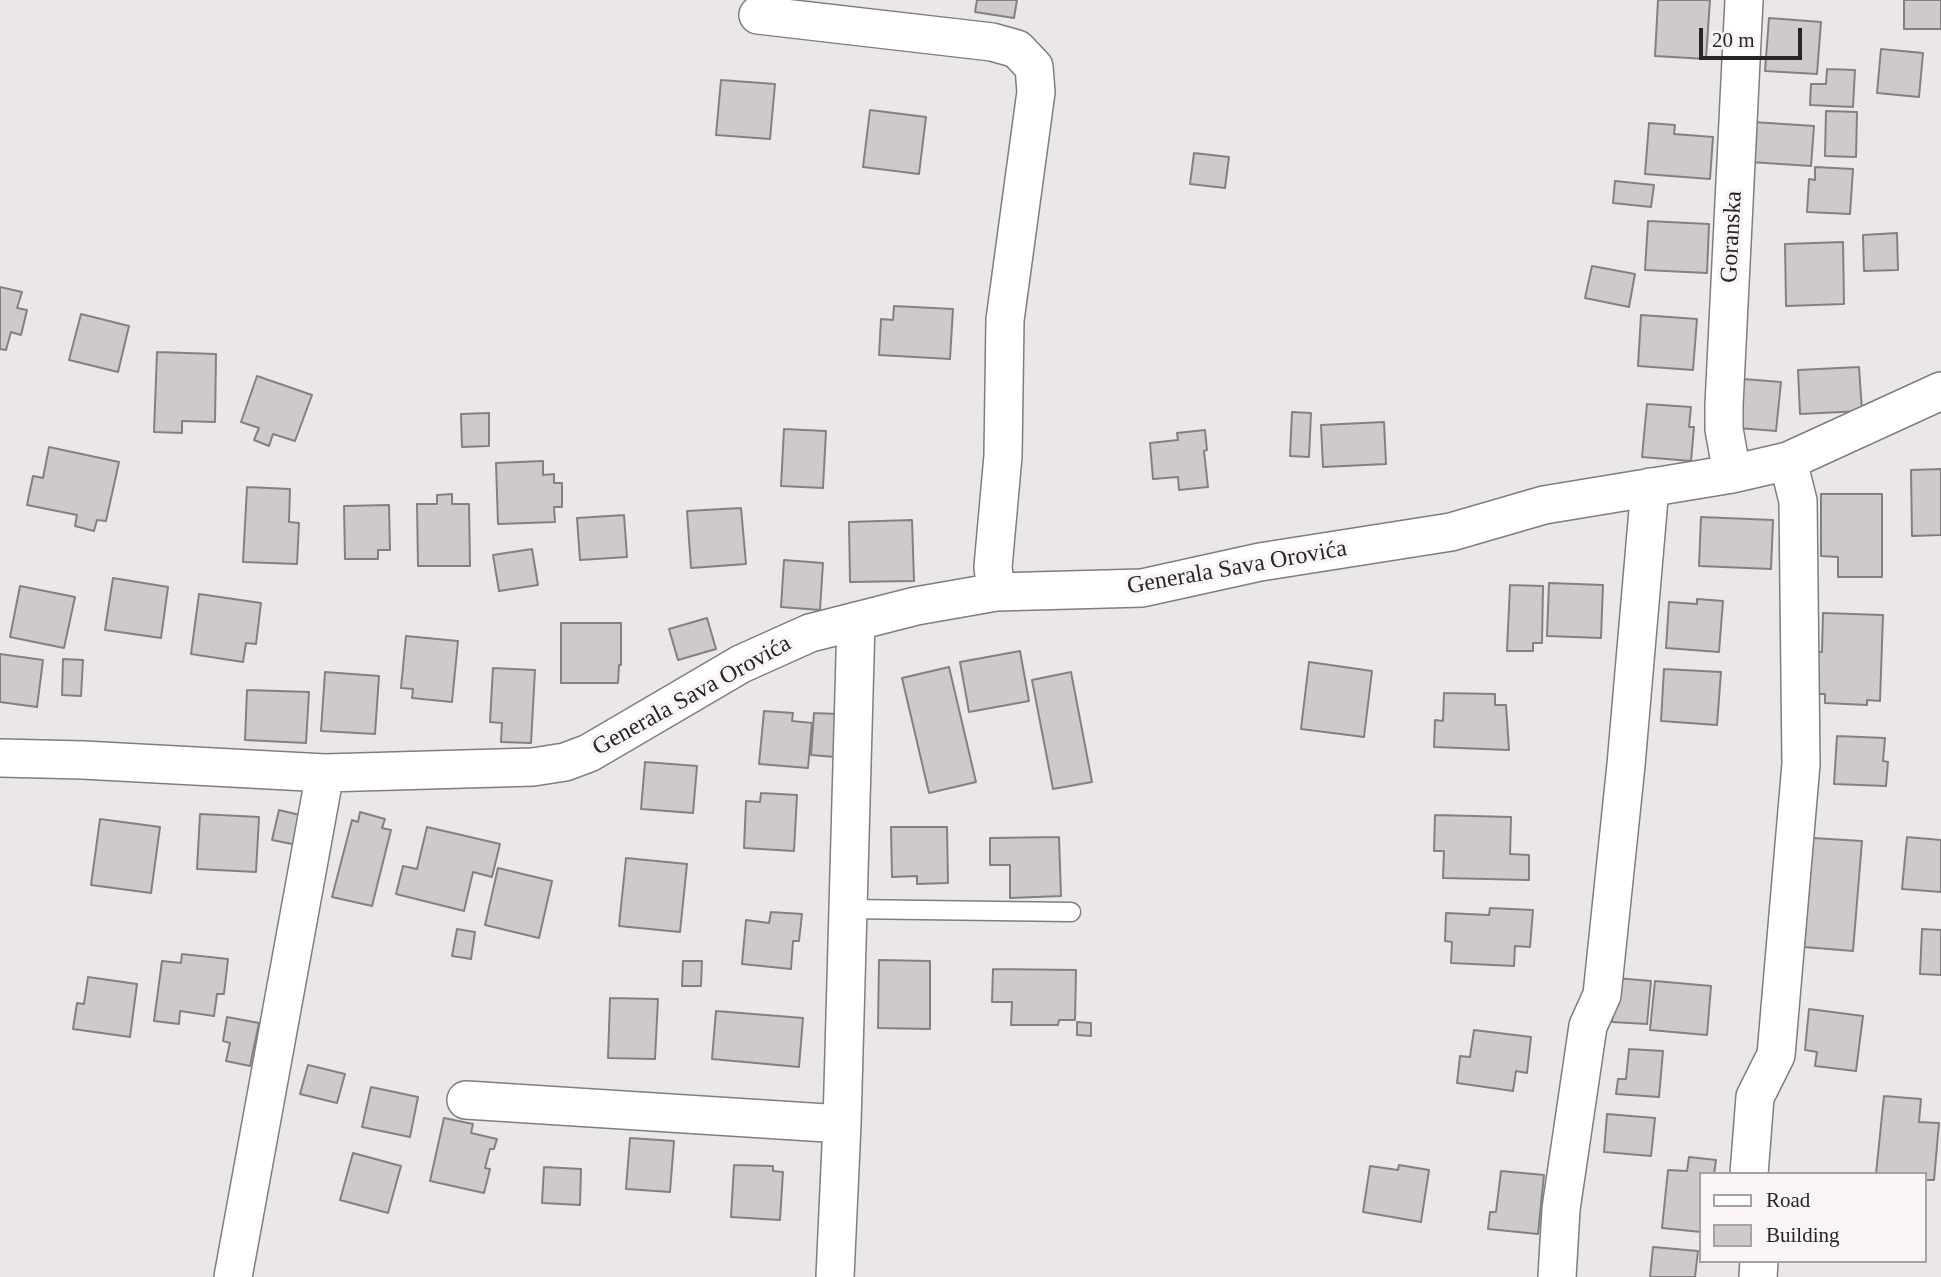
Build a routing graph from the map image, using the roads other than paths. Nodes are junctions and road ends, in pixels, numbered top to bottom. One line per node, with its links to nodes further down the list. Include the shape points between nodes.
1 (1744, 0): 5 (street, Goranska, via 1724,405)
2 (758, 15): 7 (street, via 992,42 1017,49 1034,67 1036,92 1005,320 1003,456 993,567)
3 (1941, 391): 4 (street, Generala Sava Orovića)
4 (1788, 461): 5 (street, Generala Sava Orovića); 15 (street, via 1798,501 1801,764 1776,1055 1755,1097)
5 (1732, 474): 6 (street, Generala Sava Orovića)
6 (1650, 487): 7 (street, Generala Sava Orovića, via 1544,505 1451,532 1260,562 1142,588); 18 (street, via 1602,995 1588,1026 1561,1209)
7 (996, 592): 8 (street, Generala Sava Orovića)
8 (856, 621): 10 (street, Generala Sava Orovića, via 775,647 589,753 565,761 533,767); 11 (street)
9 (0, 758): 10 (street, Generala Sava Orovića)
10 (325, 773): 16 (street)
11 (848, 909): 12 (lane); 14 (street)
12 (1071, 912)
13 (466, 1100): 14 (street)
14 (842, 1124): 17 (street)
15 (1749, 1172)
16 (233, 1277)
17 (835, 1277)
18 (1557, 1277)

